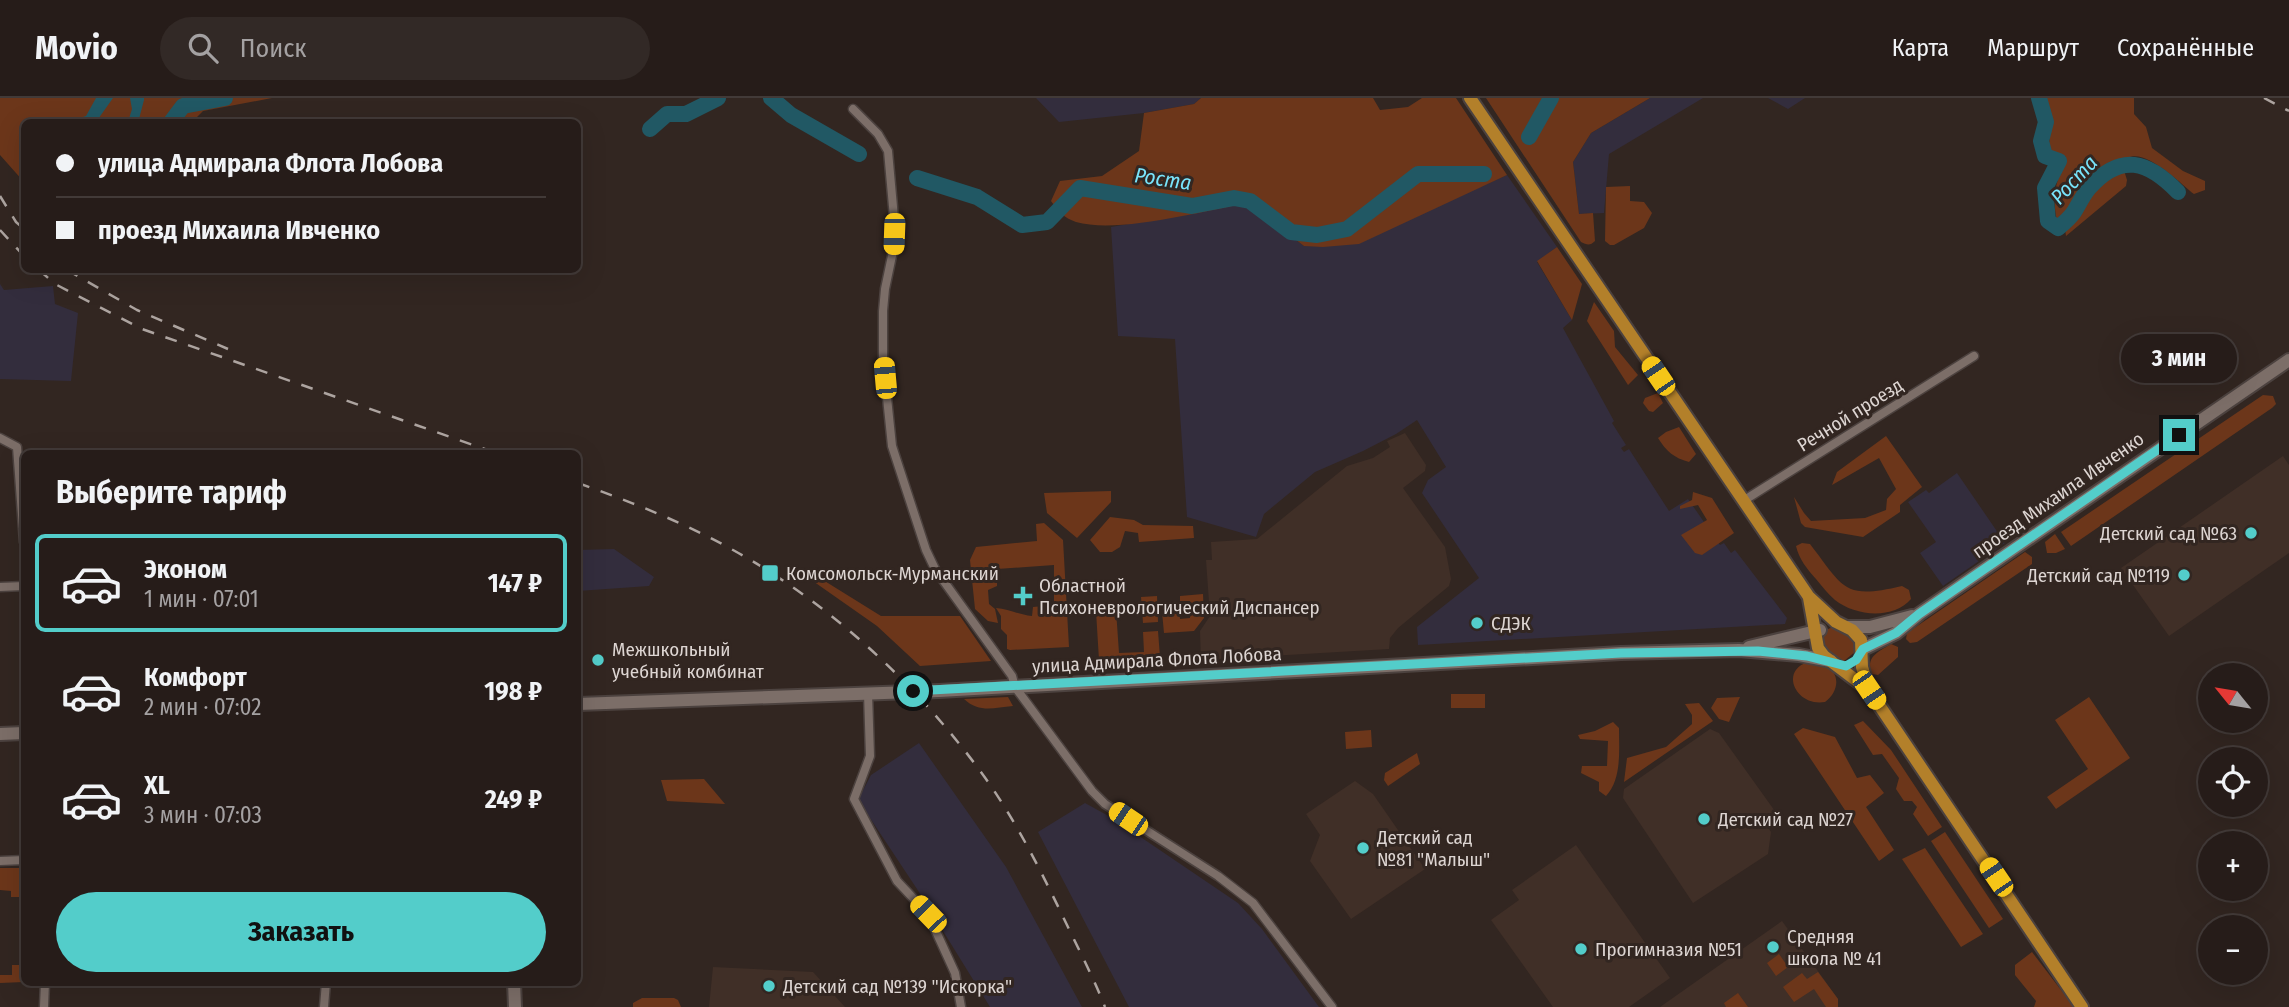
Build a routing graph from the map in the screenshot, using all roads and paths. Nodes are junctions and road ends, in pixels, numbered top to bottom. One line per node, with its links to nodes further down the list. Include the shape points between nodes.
1 (1469, 98): 7 (main road)
2 (853, 109): 17 (street, via 888,151 894,218 883,347 892,446 930,560 1012,676)
3 (1974, 356): 7 (street, Речной проезд)
4 (2289, 360): 11 (street, проезд Михаила Ивченко)
5 (0, 438): 6 (street, via 17,447)
6 (21, 501)
7 (1744, 501): 10 (main road)
8 (21, 586): 9 (street)
9 (0, 587)
10 (1809, 597): 12 (main road); 13 (main road)
11 (1919, 614): 12 (street, via 1870,627); 15 (street, проезд Михаила Ивченко)
12 (1842, 625): 13 (main road); 15 (main road, via 1858,636)
13 (1817, 633): 14 (street, улица Адмирала Флота Лобова); 16 (main road, via 1818,648)
14 (1739, 650): 16 (street, улица Адмирала Флота Лобова); 17 (street, улица Адмирала Флота Лобова)
15 (1862, 652): 16 (main road, via 1851,664); 18 (main road, via 1861,667)
16 (1834, 663): 18 (main road)
17 (1015, 687): 19 (street, улица Адмирала Флота Лобова); 32 (street, via 1092,791 1253,903)
18 (1869, 690): 33 (main road)
19 (868, 694): 20 (street, улица Адмирала Флота Лобова); 31 (street, via 870,756 853,799 897,881 928,914 955,973)
20 (581, 705)
21 (21, 733): 22 (street)
22 (0, 734)
23 (21, 860): 24 (street)
24 (0, 861)
25 (45, 986): 28 (street)
26 (326, 986): 29 (street)
27 (514, 986): 30 (street)
28 (44, 1007)
29 (324, 1007)
30 (514, 1007)
31 (961, 1007)
32 (1332, 1007)
33 (2082, 1007)

